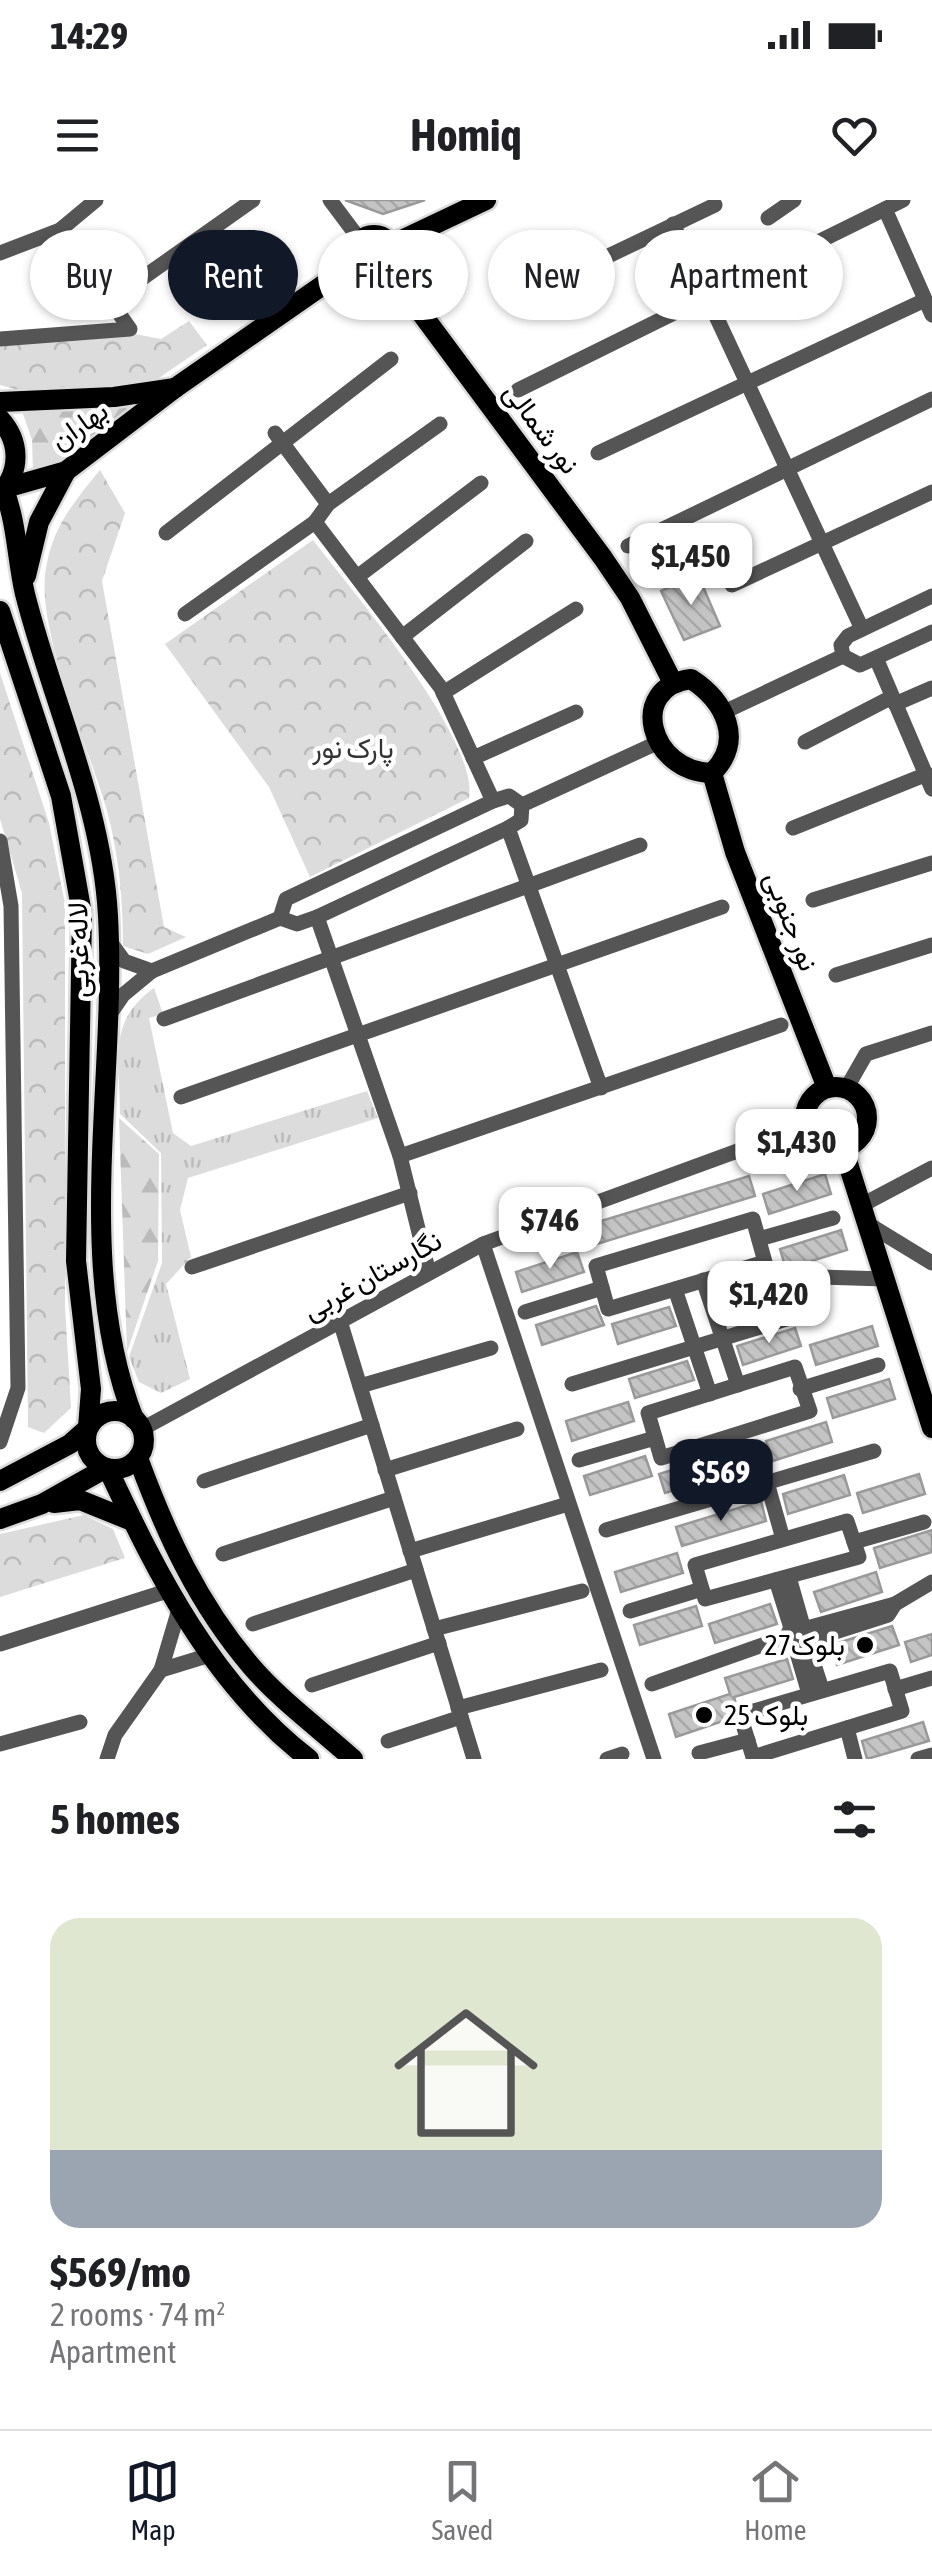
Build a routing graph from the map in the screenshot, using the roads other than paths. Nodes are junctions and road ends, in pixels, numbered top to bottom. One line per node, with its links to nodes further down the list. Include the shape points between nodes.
1 (96, 200): 11 (street)
2 (253, 200): 20 (street)
3 (330, 200): 12 (street)
4 (486, 200): 13 (main road)
5 (794, 200): 9 (street)
6 (904, 200): 8 (street)
7 (715, 205): 10 (street)
8 (884, 209): 15 (street); 21 (street)
9 (768, 218)
10 (673, 224): 14 (street); 17 (street)
11 (60, 230)
12 (352, 230)
13 (424, 230)
14 (676, 230)
15 (842, 230)
16 (30, 242): 18 (street)
17 (615, 252)
18 (0, 253)
19 (932, 269): 21 (street)
20 (148, 274)
21 (915, 277): 23 (street)
22 (318, 289): 31 (main road, بهاران)
23 (929, 307): 30 (street)
24 (124, 320): 28 (street, via 130,328)
25 (426, 320): 62 (main road, نور شمالی, via 603,558)
26 (660, 320): 32 (street)
27 (718, 320): 30 (street)
28 (0, 339)
29 (392, 358): 37 (street)
30 (746, 381): 38 (street); 39 (street)
31 (176, 388): 34 (main road, بهاران); 40 (main road, بهاران)
32 (518, 390)
33 (932, 399): 39 (street)
34 (0, 402)
35 (0, 418): 42 (main road, via 16,454)
36 (440, 424): 44 (street)
37 (279, 438): 44 (street); 46 (street)
38 (598, 454)
39 (787, 469): 48 (street); 49 (street)
40 (66, 471): 42 (main road, بهاران); 52 (main road, via 39,522)
41 (481, 483): 50 (street)
42 (3, 491): 52 (main road, لاله غربی)
43 (932, 492): 48 (street)
44 (328, 504): 45 (street)
45 (315, 522): 50 (street); 56 (street)
46 (166, 534)
47 (526, 541): 59 (street)
48 (821, 542): 51 (street); 57 (street)
49 (628, 546)
50 (357, 577): 59 (street)
51 (732, 585)
52 (25, 592): 85 (main road, لاله غربی, via 100,852)
53 (932, 596): 57 (street)
54 (576, 609): 64 (street)
55 (0, 612): 129 (main road, لاله غربی, via 60,796 82,914 76,1261 91,1388)
56 (185, 614)
57 (862, 629): 60 (street, via 841,645)
58 (932, 632): 61 (street)
59 (402, 637): 64 (street)
60 (842, 656): 61 (street, via 860,665); 67 (street)
61 (876, 658): 65 (street)
62 (672, 681): 67 (main road, via 692,679); 68 (main road, via 656,697)
63 (932, 688): 65 (street)
64 (443, 693): 70 (street)
65 (893, 700): 69 (street); 72 (street)
66 (576, 712): 70 (street)
67 (724, 712): 71 (main road, via 726,759)
68 (659, 742): 71 (main road, via 689,772); 74 (street)
69 (805, 742)
70 (473, 758): 73 (street)
71 (712, 772): 98 (main road, نور جنوبی, via 735,852)
72 (930, 784): 76 (street)
73 (493, 801): 74 (street, via 509,796); 84 (street, via 286,899)
74 (522, 805): 75 (street, via 520,820)
75 (508, 828): 80 (street); 83 (street)
76 (793, 828)
77 (0, 843): 91 (street, via 11,906)
78 (640, 845): 80 (street)
79 (932, 862): 81 (street)
80 (529, 886): 87 (street); 88 (street)
81 (813, 900)
82 (722, 907): 88 (street)
83 (317, 917): 84 (street, via 296,924); 87 (street)
84 (280, 918): 89 (street)
85 (108, 939): 89 (street, via 124,961); 93 (main road, لاله غربی)
86 (932, 945): 90 (street)
87 (332, 958): 92 (street); 96 (street)
88 (557, 966): 96 (street); 97 (street)
89 (152, 971): 93 (street, via 123,995)
90 (836, 975)
91 (6, 1013): 133 (street, via 18,1388)
92 (164, 1020)
93 (106, 1021): 127 (main road, لاله غربی, via 108,1332)
94 (781, 1026): 97 (street)
95 (932, 1033): 98 (street, via 866,1054)
96 (358, 1036): 99 (street); 102 (street)
97 (601, 1088): 102 (street)
98 (836, 1088): 100 (main road, via 806,1107); 101 (main road, via 861,1100 867,1119 860,1137)
99 (180, 1097)
100 (806, 1126): 101 (main road, via 816,1142); 108 (street, نگارستان غربی)
101 (844, 1148): 105 (main road)
102 (400, 1156): 104 (street)
103 (932, 1168): 105 (street)
104 (410, 1193): 110 (street); 111 (street)
105 (865, 1214): 109 (street); 113 (main road)
106 (833, 1218): 107 (street)
107 (759, 1239): 112 (street, via 766,1262); 114 (street, via 753,1218 596,1266)
108 (482, 1244): 111 (street, نگارستان غربی); 145 (street)
109 (930, 1260)
110 (192, 1267)
111 (429, 1273): 117 (street, نگارستان غربی)
112 (703, 1280): 115 (street); 118 (street)
113 (885, 1280): 118 (street, via 820,1277 796,1294 793,1317); 130 (main road)
114 (602, 1288): 115 (street, via 608,1309); 116 (street)
115 (675, 1289): 119 (street)
116 (524, 1312)
117 (340, 1321): 124 (street); 127 (street, نگارستان غربی)
118 (721, 1339): 119 (street); 123 (street)
119 (694, 1347): 122 (street); 126 (street)
120 (492, 1348): 124 (street)
121 (878, 1365): 125 (street)
122 (572, 1384)
123 (738, 1385): 125 (street, via 796,1367); 126 (street)
124 (360, 1386): 128 (street)
125 (800, 1389): 132 (street, via 810,1411 662,1458)
126 (710, 1394): 132 (street, via 648,1413)
127 (138, 1424): 129 (main road, via 108,1412); 136 (main road, via 144,1444)
128 (372, 1425): 139 (street); 141 (street)
129 (88, 1428): 138 (main road, via 91,1458); 140 (main road)
130 (932, 1428)
131 (517, 1429): 139 (street)
132 (655, 1438): 137 (street)
133 (0, 1442)
134 (757, 1447): 142 (street)
135 (874, 1451): 142 (street)
136 (138, 1458): 138 (main road, via 124,1468); 184 (main road, via 166,1536 204,1602 252,1668)
137 (579, 1460)
138 (107, 1468): 144 (main road); 147 (main road)
139 (386, 1470): 143 (street)
140 (0, 1480)
141 (204, 1481)
142 (768, 1483): 149 (street); 150 (street)
143 (394, 1498): 152 (street); 153 (street)
144 (42, 1504): 146 (main road); 147 (main road, via 80,1500)
145 (568, 1504): 152 (street); 186 (street)
146 (0, 1520)
147 (132, 1521): 158 (main road)
148 (924, 1522): 151 (street)
149 (606, 1530)
150 (783, 1540): 151 (street, via 846,1521); 157 (street, via 695,1565)
151 (854, 1542): 155 (street, via 858,1557)
152 (410, 1551): 154 (street)
153 (223, 1554)
154 (416, 1570): 162 (street); 163 (street)
155 (782, 1578): 157 (street, via 704,1600); 164 (street)
156 (932, 1582): 164 (street, via 894,1604)
157 (702, 1588): 161 (street)
158 (167, 1591): 160 (main road); 165 (street)
159 (582, 1591): 163 (street)
160 (179, 1609): 166 (main road); 167 (street)
161 (630, 1611)
162 (252, 1624)
163 (437, 1636): 171 (street); 174 (street)
164 (799, 1636): 170 (street); 173 (street)
165 (0, 1644)
166 (210, 1655): 167 (street); 183 (main road)
167 (161, 1670): 182 (street, via 115,1734)
168 (600, 1670): 174 (street)
169 (932, 1678): 172 (street)
170 (652, 1684)
171 (312, 1685)
172 (895, 1688): 173 (street, via 890,1670); 176 (street, via 902,1711)
173 (815, 1692): 177 (street, via 740,1715)
174 (460, 1712): 178 (street); 185 (street)
175 (80, 1722): 179 (street)
176 (847, 1728): 177 (street, via 753,1757); 187 (street)
177 (748, 1740): 180 (street)
178 (388, 1741)
179 (0, 1744)
180 (699, 1753)
181 (932, 1755): 188 (street)
182 (106, 1759)
183 (310, 1759)
184 (353, 1759)
185 (474, 1759)
186 (654, 1759)
187 (856, 1759)
188 (918, 1759)

